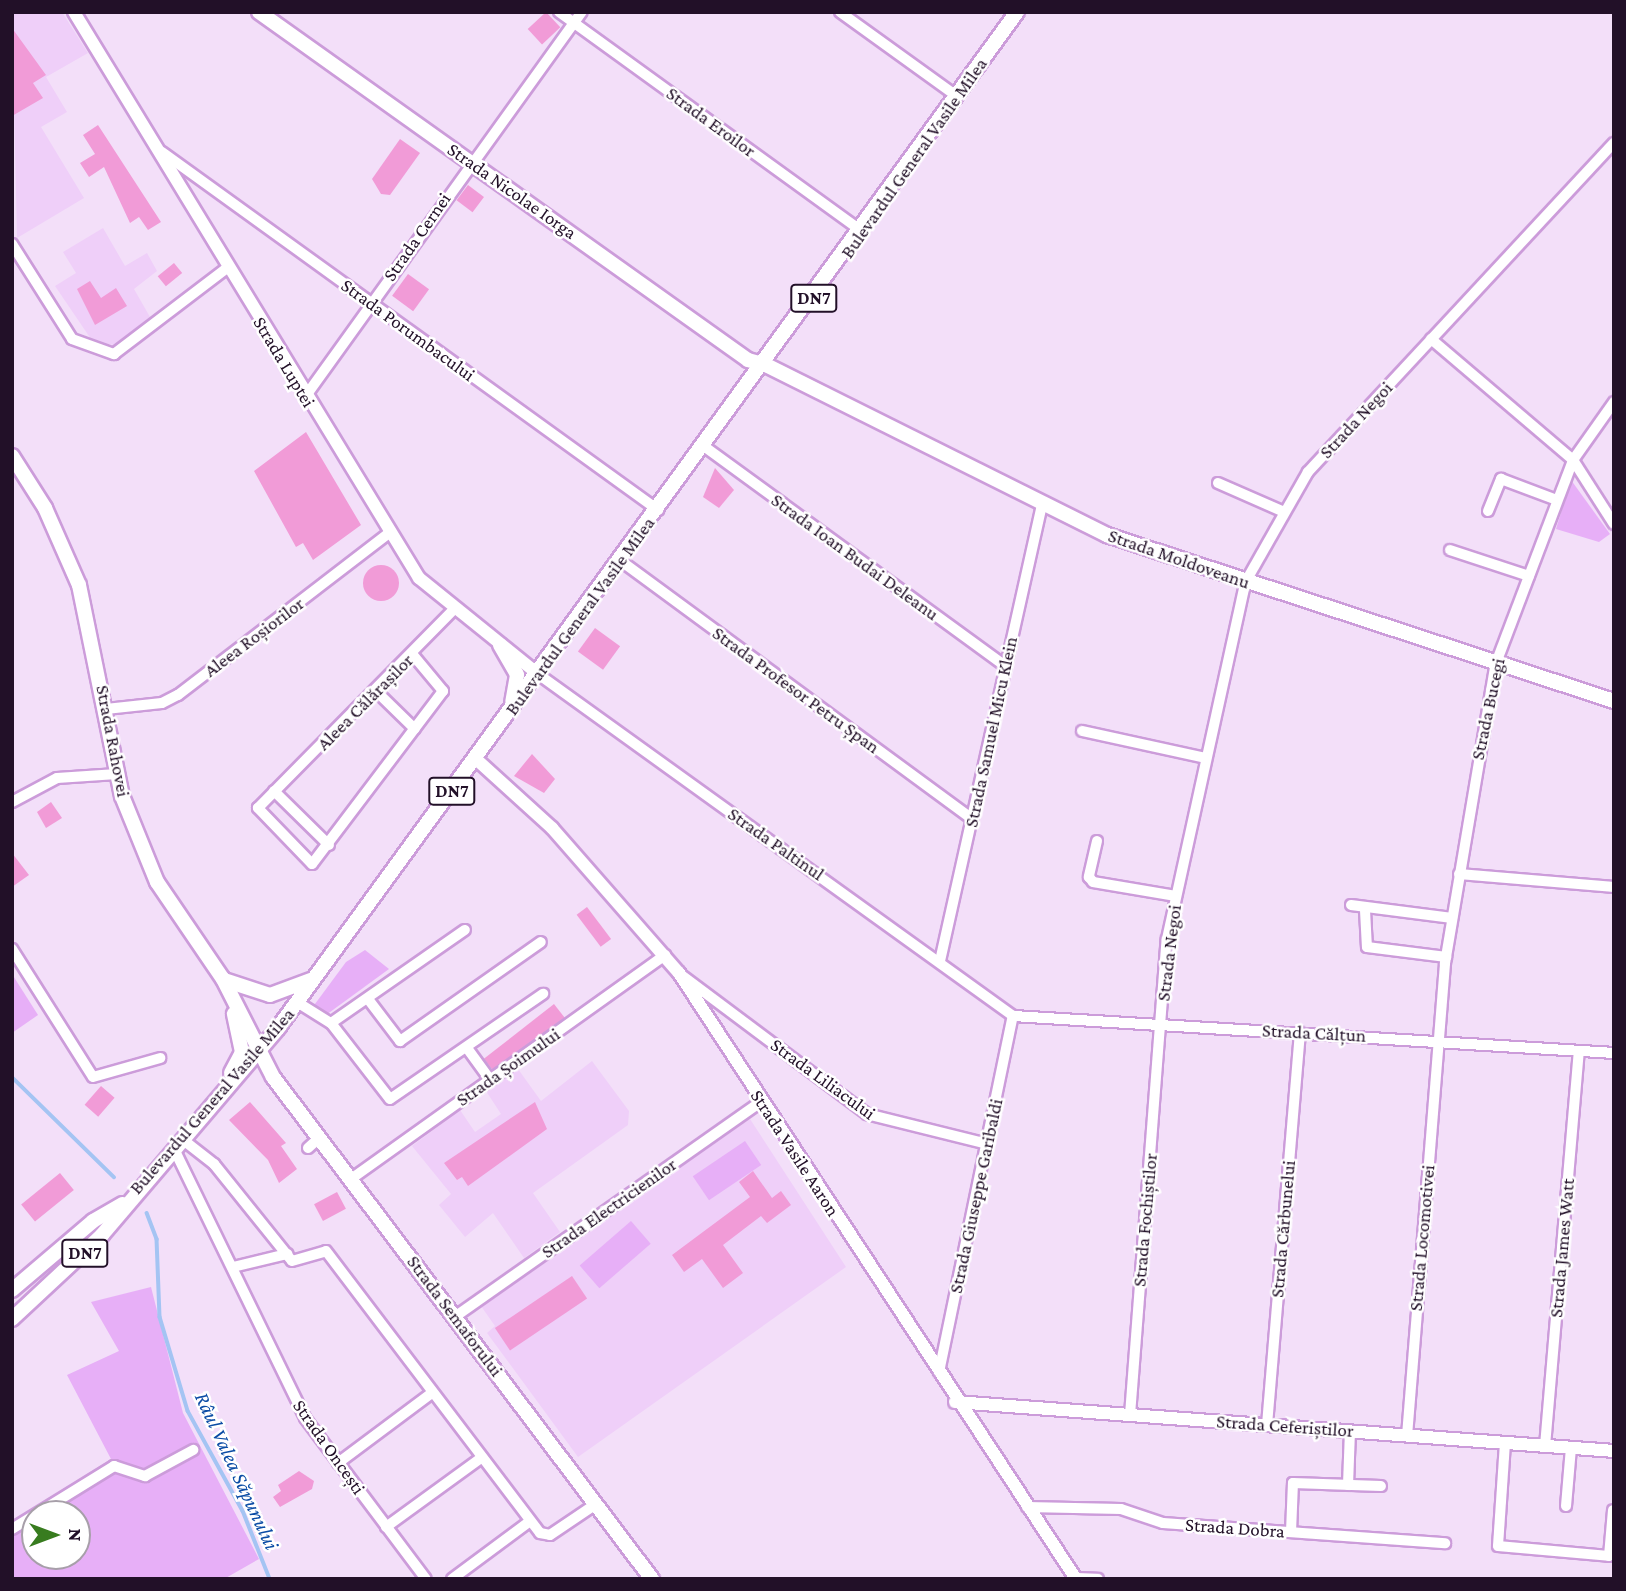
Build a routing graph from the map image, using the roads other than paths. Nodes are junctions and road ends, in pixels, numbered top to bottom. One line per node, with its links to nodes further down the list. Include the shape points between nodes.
1 (74, 12): 10 (street, Strada Luptei)
2 (259, 12): 11 (main road, Strada Nicolae Iorga)
3 (559, 12): 7 (street, Strada Eroilor)
4 (582, 12): 7 (street, Strada Cernei)
5 (840, 12): 8 (street)
6 (1017, 12): 8 (main road, Bulevardul General Vasile Milea / DN7)
7 (574, 23): 11 (street, Strada Cernei); 12 (street, Strada Eroilor)
8 (958, 97): 12 (main road, Bulevardul General Vasile Milea / DN7)
9 (1614, 143): 16 (street, Strada Negoi)
10 (158, 150): 14 (street, Strada Luptei); 15 (street, Strada Porumbacului)
11 (471, 162): 15 (street, Strada Cernei); 17 (main road, Strada Nicolae Iorga, via 748,360)
12 (862, 230): 17 (main road, Bulevardul General Vasile Milea / DN7)
13 (12, 244): 14 (street, via 72,339 114,354)
14 (227, 268): 18 (street, Strada Luptei)
15 (370, 302): 18 (street, Strada Cernei); 26 (street, Strada Porumbacului)
16 (1431, 340): 22 (street); 28 (street, Strada Negoi, via 1308,472)
17 (766, 365): 20 (main road, Bulevardul General Vasile Milea / DN7); 25 (main road, Strada Moldoveanu)
18 (305, 397): 30 (street, Strada Luptei)
19 (1614, 402): 22 (street, Strada Bucegi)
20 (705, 447): 26 (main road, Bulevardul General Vasile Milea / DN7); 39 (street, Strada Ioan Budai Deleanu)
21 (12, 456): 43 (main road, Strada Rahovei, via 45,508 79,585)
22 (1573, 460): 24 (street, Strada Bucegi); 29 (street)
23 (1218, 483): 28 (street)
24 (1557, 500): 27 (street, via 1501,479); 33 (street, Strada Bucegi)
25 (1042, 503): 34 (main road, Strada Moldoveanu, via 1107,535); 39 (street, Strada Samuel Micu Klein)
26 (658, 510): 32 (main road, Bulevardul General Vasile Milea / DN7)
27 (1488, 511)
28 (1284, 512): 34 (street, Strada Negoi)
29 (1614, 524)
30 (389, 533): 35 (street, Strada Luptei, via 426,587); 43 (street, Aleea Roșiorilor, via 178,695 162,703)
31 (1450, 550): 33 (street)
32 (621, 561): 40 (main road, Bulevardul General Vasile Milea / DN7); 52 (street, Strada Profesor Petru Șpan)
33 (1529, 576): 38 (street, Strada Bucegi)
34 (1246, 581): 38 (main road, Strada Moldoveanu); 47 (street, Strada Negoi)
35 (453, 610): 36 (street, Strada Luptei); 37 (street, Aleea Călărașilor)
36 (500, 645): 40 (street, Strada Luptei); 44 (main road, via 517,675)
37 (413, 655): 41 (street, Aleea Călărașilor); 45 (street, via 444,687)
38 (1496, 663): 42 (main road, Strada Moldoveanu); 55 (street, Strada Bucegi)
39 (1005, 666): 52 (street, Strada Samuel Micu Klein)
40 (538, 674): 44 (main road, Bulevardul General Vasile Milea / DN7); 66 (street, Strada Paltinul)
41 (376, 691): 45 (street); 50 (street, Aleea Călărașilor)
42 (1614, 701)
43 (106, 709): 49 (main road, Strada Rahovei)
44 (506, 716): 48 (main road, Bulevardul General Vasile Milea / DN7)
45 (415, 729): 54 (street)
46 (1082, 731): 47 (street)
47 (1206, 758): 57 (street, Strada Negoi)
48 (476, 759): 64 (street, Strada Vasile Aaron, via 552,828); 69 (main road, Bulevardul General Vasile Milea / DN7)
49 (117, 774): 51 (street, via 57,778); 68 (main road, Strada Rahovei, via 157,882)
50 (274, 791): 54 (street); 54 (street, Aleea Călărașilor, via 257,812 312,864)
51 (12, 802)
52 (972, 819): 66 (street, Strada Samuel Micu Klein)
53 (1097, 841): 57 (street, via 1089,877 1094,883)
54 (329, 845)
55 (1459, 874): 56 (street); 60 (street, Strada Bucegi)
56 (1614, 887)
57 (1176, 896): 75 (street, Strada Negoi)
58 (1351, 905): 60 (street)
59 (1365, 910): 65 (street, via 1367,947)
60 (1452, 918): 65 (street, Strada Bucegi)
61 (465, 930): 71 (street)
62 (541, 942): 71 (street, via 400,1041)
63 (12, 949): 82 (street, via 93,1077)
64 (666, 955): 67 (street, Strada Vasile Aaron); 83 (street, Strada Șoimului)
65 (1446, 957): 77 (street, Strada Bucegi)
66 (940, 961): 73 (street, Strada Paltinul)
67 (679, 973): 84 (street, Strada Vasile Aaron); 87 (street, Strada Liliacului, via 867,1114)
68 (223, 979): 69 (main road, via 270,995); 80 (main road, Strada Rahovei); 85 (main road, via 242,1052)
69 (314, 979): 72 (main road, Bulevardul General Vasile Milea / DN7)
70 (543, 994): 78 (street, Strada Șoimului)
71 (368, 999): 74 (street)
72 (297, 1002): 74 (street); 80 (main road, Bulevardul General Vasile Milea / DN7)
73 (1013, 1016): 75 (street, Strada Călțun); 87 (street, Strada Giuseppe Garibaldi)
74 (331, 1023): 78 (street, Strada Șoimului, via 390,1099)
75 (1161, 1025): 76 (street, Strada Călțun); 98 (street, Strada Fochiștilor)
76 (1300, 1032): 77 (street, Strada Călțun); 99 (street, Strada Cărbunelui)
77 (1438, 1040): 79 (street, Strada Călțun); 101 (street, Strada Locomotivei)
78 (467, 1048): 83 (street)
79 (1579, 1051): 81 (street, Strada Călțun); 103 (street, Strada James Watt)
80 (259, 1053): 85 (main road, Bulevardul General Vasile Milea / DN7); 88 (main road, Strada Semaforului, via 313,1143)
81 (1614, 1053)
82 (160, 1058)
83 (490, 1080): 88 (street, Strada Șoimului)
84 (762, 1101): 93 (street, Strada Electricienilor); 95 (street, Strada Vasile Aaron)
85 (198, 1120): 86 (main road, Bulevardul General Vasile Milea / DN7)
86 (178, 1144): 89 (main road, Bulevardul General Vasile Milea / DN7); 90 (street, via 214,1164); 91 (street, Strada Oncești)
87 (987, 1144): 95 (street, Strada Giuseppe Garibaldi)
88 (351, 1179): 93 (main road, Strada Semaforului)
89 (124, 1204): 92 (main road, DN7, via 93,1221); 94 (main road, DN7, via 86,1252)
90 (287, 1254): 91 (street); 96 (street, via 297,1262 326,1251)
91 (233, 1267): 108 (street, Strada Oncești, via 287,1385)
92 (12, 1290)
93 (456, 1316): 111 (main road, Strada Semaforului)
94 (12, 1319)
95 (939, 1375): 97 (street, Strada Vasile Aaron)
96 (432, 1393): 107 (street); 108 (street)
97 (955, 1402): 98 (street, Strada Ceferiștilor); 113 (street, Strada Vasile Aaron)
98 (1130, 1415): 99 (street, Strada Ceferiștilor)
99 (1267, 1425): 100 (street, Strada Ceferiștilor)
100 (1350, 1431): 101 (street, Strada Ceferiștilor); 109 (street)
101 (1407, 1436): 102 (street, Strada Ceferiștilor)
102 (1505, 1443): 103 (street, Strada Ceferiștilor); 114 (street, via 1499,1546 1609,1556)
103 (1545, 1446): 104 (street, Strada Ceferiștilor)
104 (1571, 1448): 106 (street, Strada Ceferiștilor); 112 (street)
105 (193, 1450): 117 (street, via 145,1476 114,1466)
106 (1614, 1451)
107 (481, 1458): 115 (street); 116 (street)
108 (338, 1462): 116 (street, Strada Oncești)
109 (1348, 1485): 110 (street); 118 (street, via 1293,1483)
110 (1381, 1486)
111 (596, 1504): 115 (street, via 550,1535); 123 (main road, Strada Semaforului)
112 (1566, 1506)
113 (1027, 1507): 118 (street, Strada Dobra, via 1121,1509 1163,1523); 120 (street, Strada Vasile Aaron)
114 (1613, 1510)
115 (530, 1521): 122 (street)
116 (386, 1527): 121 (street, Strada Oncești)
117 (12, 1529)
118 (1291, 1532): 119 (street, Strada Dobra)
119 (1445, 1543)
120 (1075, 1578): 124 (street)
121 (426, 1579)
122 (452, 1579)
123 (652, 1579)
124 (1098, 1579)

